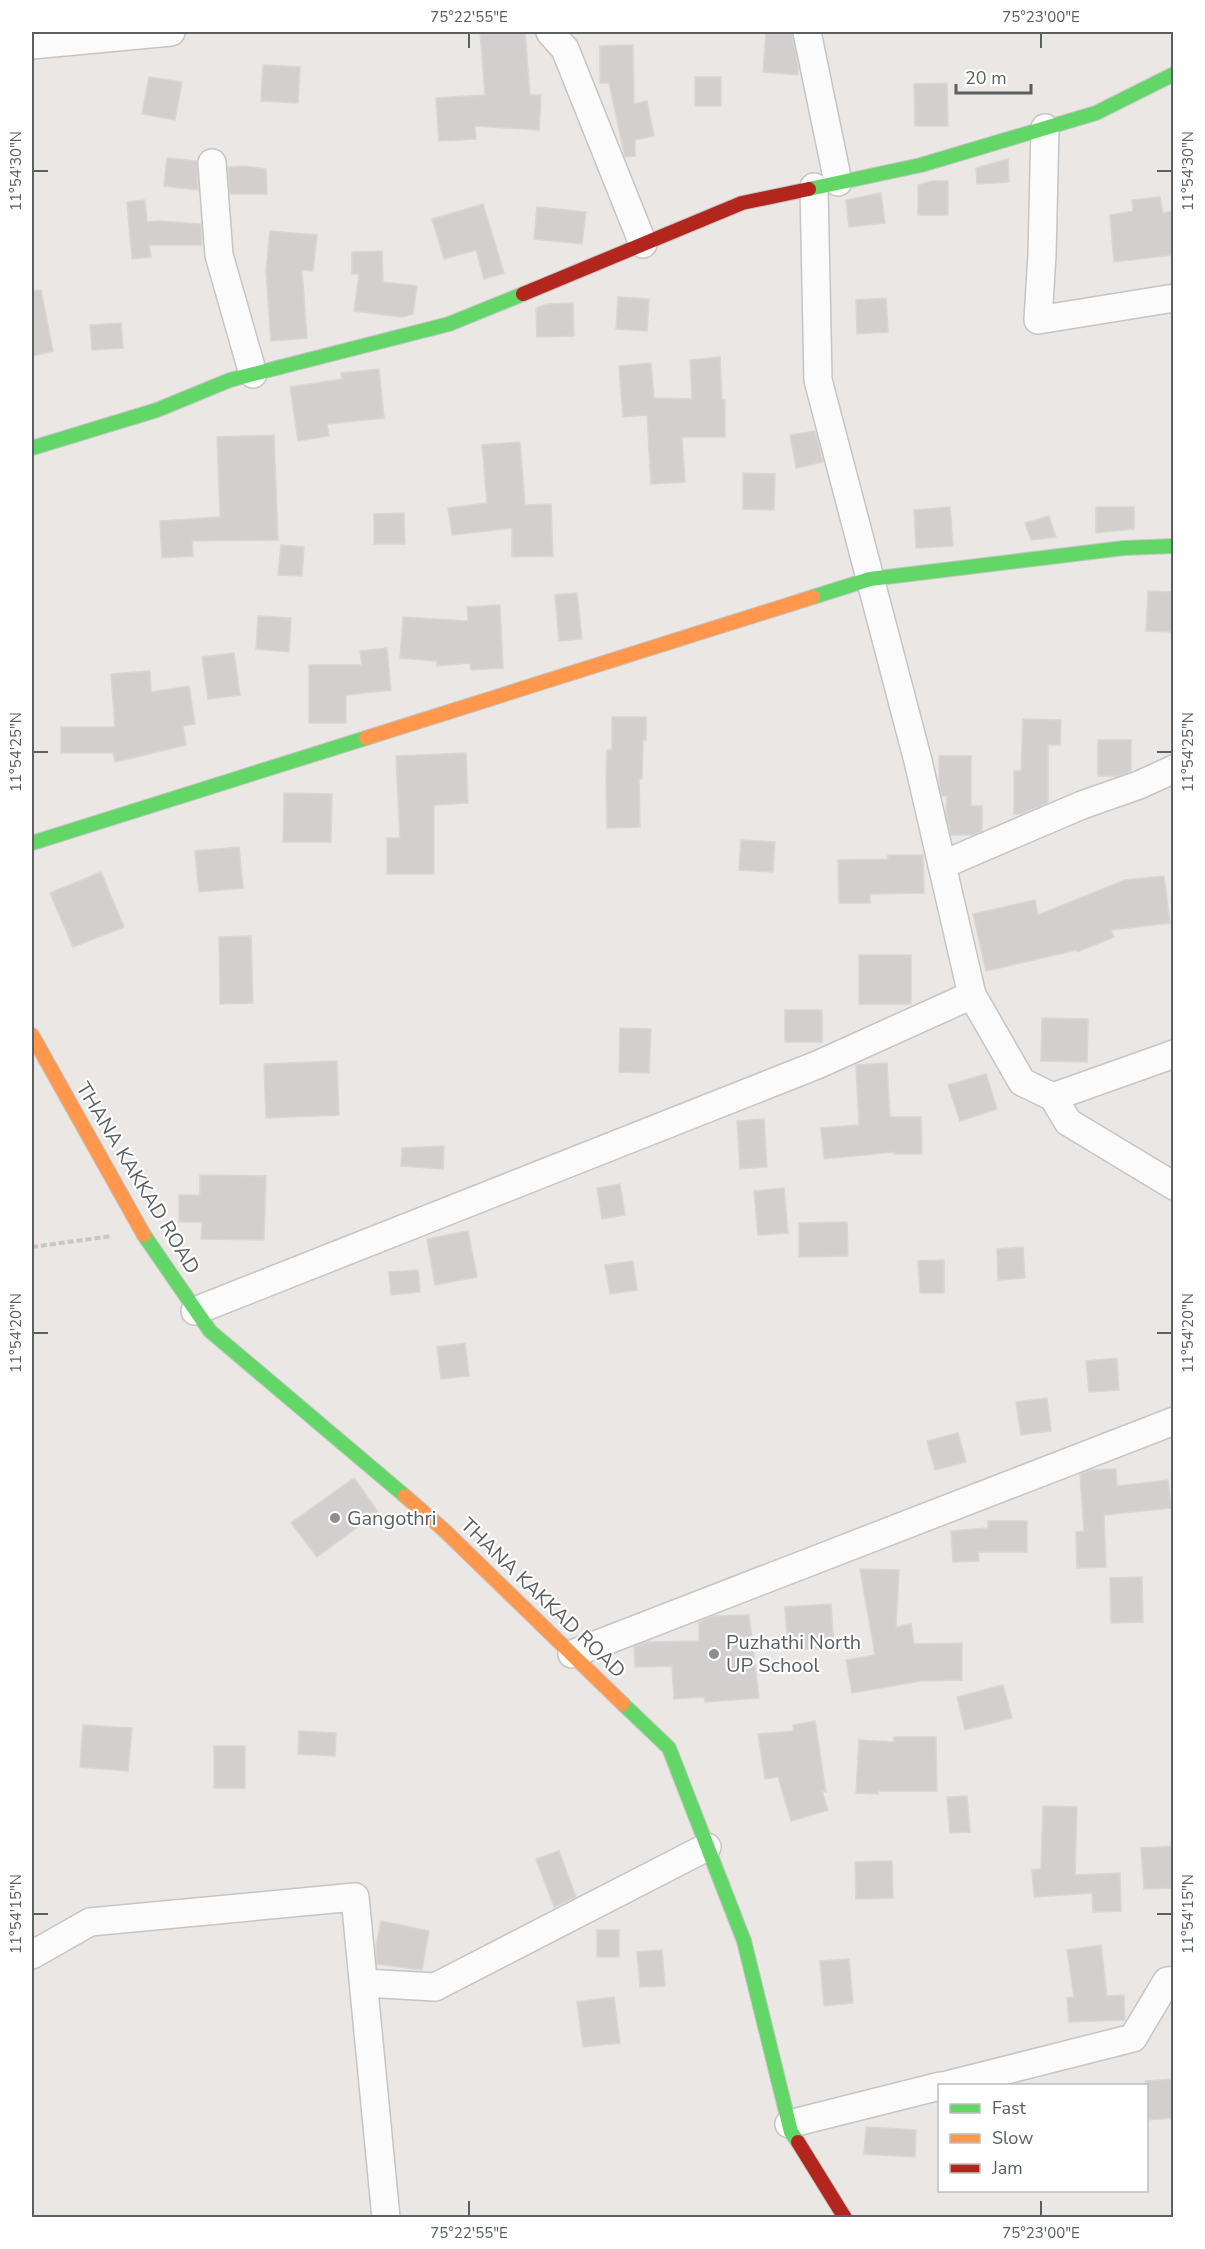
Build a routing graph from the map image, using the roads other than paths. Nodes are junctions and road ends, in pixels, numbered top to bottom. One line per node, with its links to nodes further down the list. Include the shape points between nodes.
1 (171, 32): 4 (street)
2 (550, 32): 9 (street, via 565,49)
3 (807, 32): 8 (street)
4 (32, 45)
5 (1173, 74): 6 (street, via 1095,113)
6 (1045, 128): 8 (street, via 921,165); 10 (street, via 1038,321)
7 (212, 163): 11 (street, via 219,255)
8 (826, 185): 9 (street, via 742,202); 14 (street, via 818,380)
9 (643, 244): 11 (street, via 449,324)
10 (1173, 298)
11 (253, 374): 12 (street, via 157,410)
12 (32, 448)
13 (1173, 546): 14 (street, via 1124,548)
14 (870, 579): 16 (street); 17 (street)
15 (1173, 769): 17 (street)
16 (32, 843)
17 (942, 865): 18 (street)
18 (972, 995): 21 (street, via 1022,1082); 23 (street, via 817,1065)
19 (32, 1035): 23 (street, THANA KAKKAD ROAD, via 142,1232)
20 (1173, 1054): 21 (street)
21 (1053, 1097): 22 (street, via 1068,1122)
22 (1173, 1186)
23 (195, 1311): 25 (street, THANA KAKKAD ROAD, via 210,1331 444,1530)
24 (1173, 1421): 25 (street)
25 (572, 1654): 26 (street, THANA KAKKAD ROAD, via 669,1748)
26 (708, 1847): 29 (street, via 435,1987); 32 (street, THANA KAKKAD ROAD, via 744,1941)
27 (32, 1955): 29 (street, via 90,1922 355,1897)
28 (1173, 1980): 30 (street, via 1167,1982 1133,2038)
29 (364, 1983): 33 (street)
30 (949, 2084)
31 (938, 2087): 32 (street)
32 (789, 2124): 34 (street, THANA KAKKAD ROAD)
33 (386, 2217)
34 (841, 2217)

